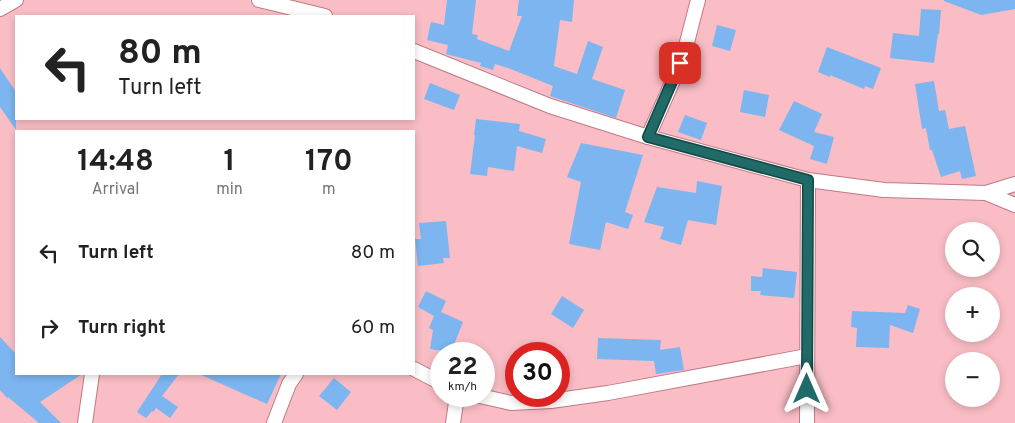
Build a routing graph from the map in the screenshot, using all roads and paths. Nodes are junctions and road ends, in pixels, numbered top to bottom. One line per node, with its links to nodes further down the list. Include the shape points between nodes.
1 (16, 0): 4 (street)
2 (259, 0): 5 (street)
3 (698, 0): 7 (street, via 685,50)
4 (0, 10)
5 (321, 15)
6 (415, 51): 7 (street, via 550,106)
7 (648, 137): 8 (street)
8 (808, 180): 10 (street, via 884,190); 12 (street)
9 (1015, 184): 10 (street)
10 (986, 193): 11 (street)
11 (1015, 205)
12 (807, 356): 17 (street, via 608,393 511,404); 22 (street)
13 (415, 370): 16 (street)
14 (92, 375): 19 (street)
15 (295, 375): 20 (street)
16 (430, 377)
17 (495, 400)
18 (456, 407): 21 (street)
19 (86, 423)
20 (274, 423)
21 (452, 423)
22 (808, 423)

